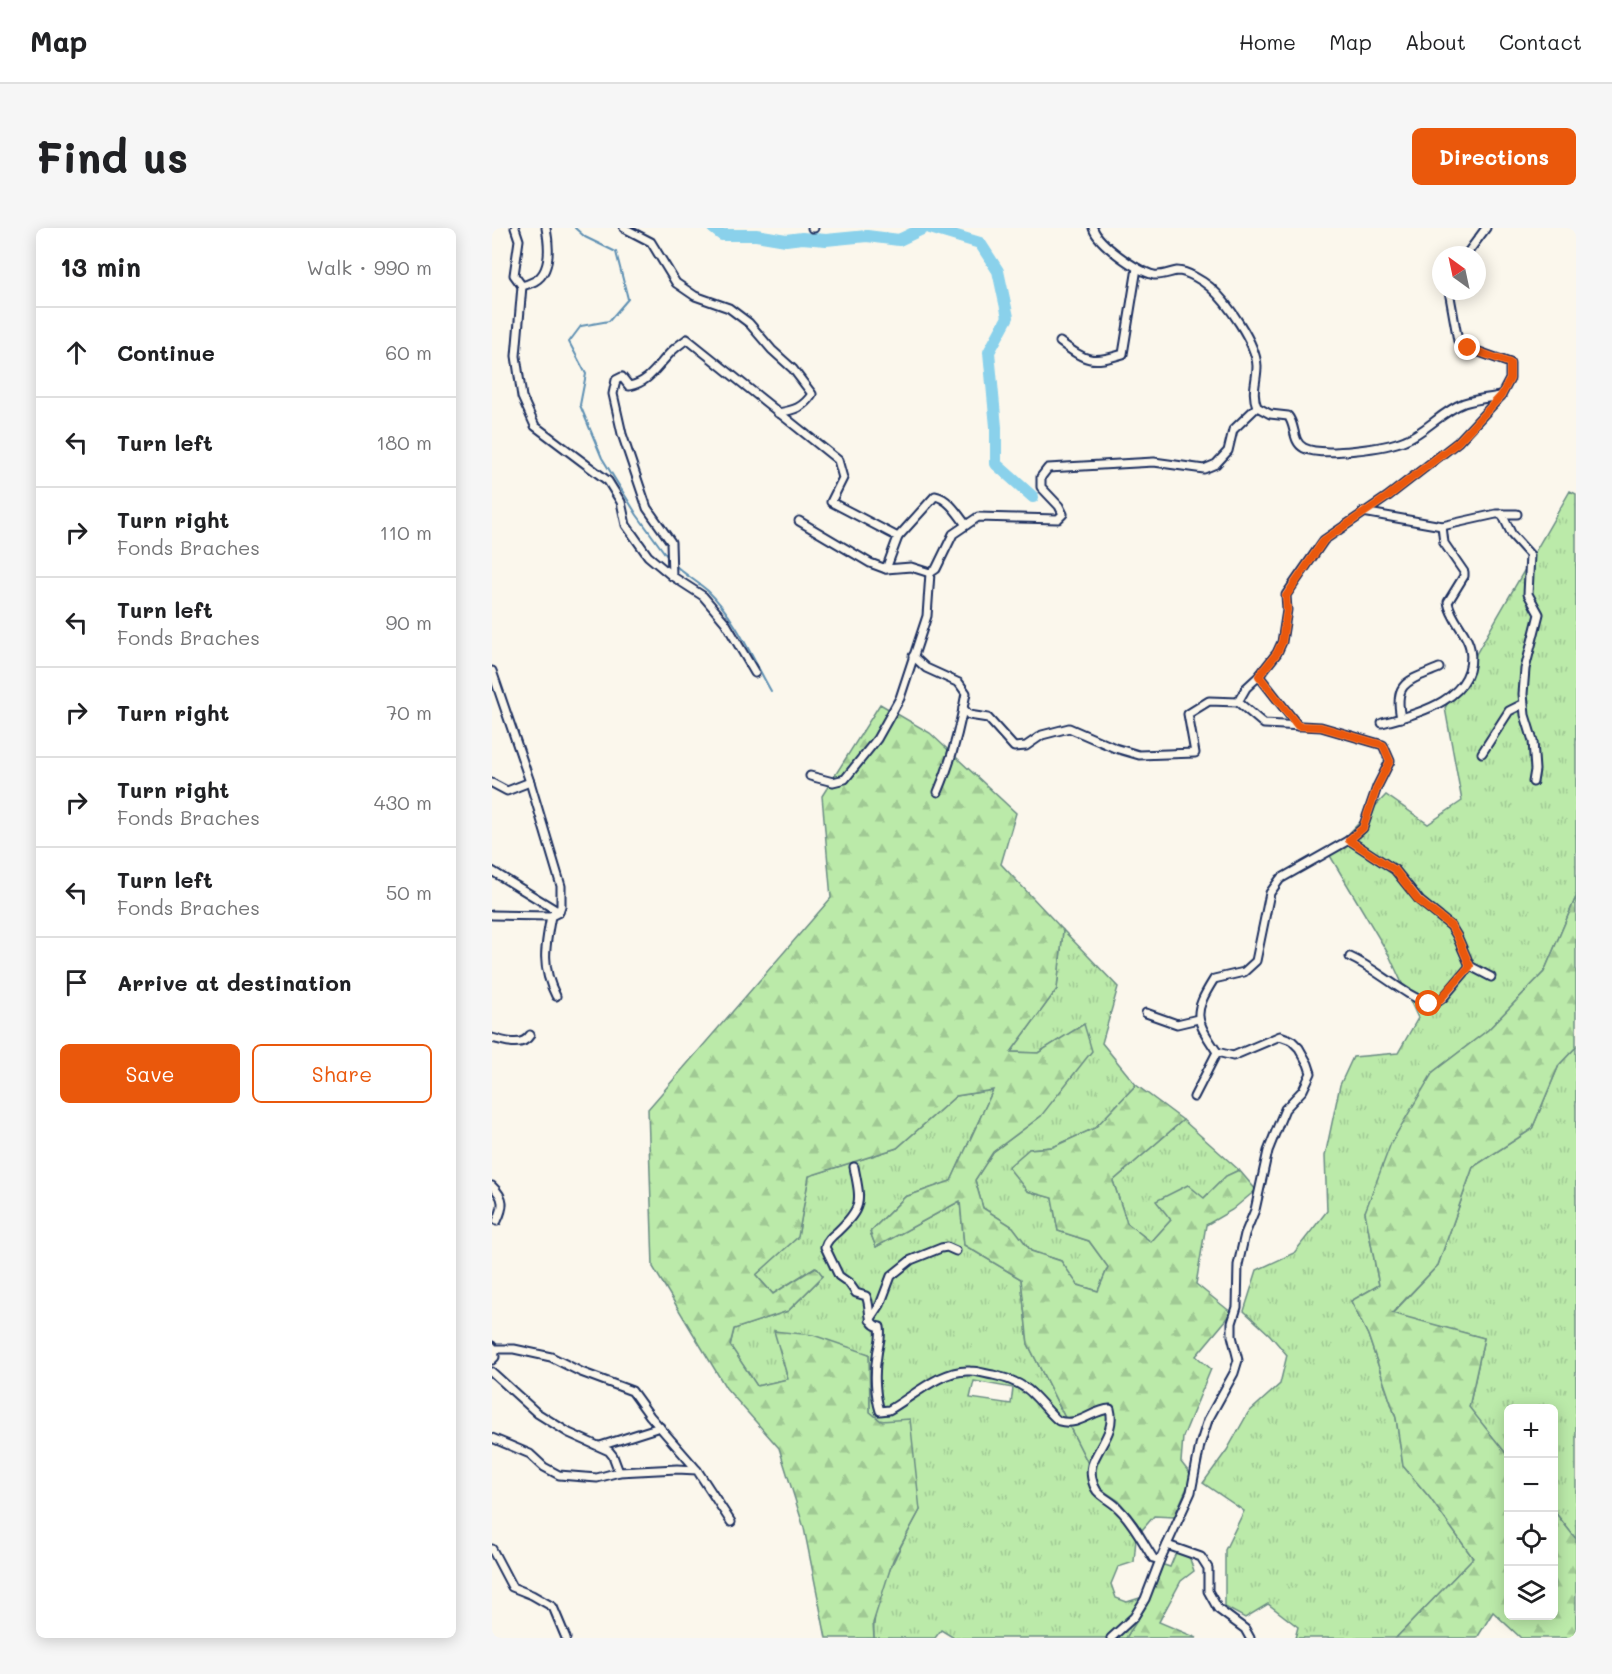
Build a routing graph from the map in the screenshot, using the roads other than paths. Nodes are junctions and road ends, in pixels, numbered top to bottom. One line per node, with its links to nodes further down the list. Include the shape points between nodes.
1 (515, 228): 8 (street, via 519,240 514,275)
2 (546, 228): 8 (street, via 548,262 537,280)
3 (624, 228): 13 (street, via 651,242 676,283 695,296 729,308 793,369 812,394 796,410)
4 (1094, 228): 7 (street, via 1099,239)
5 (1486, 228): 6 (street)
6 (1473, 246)
7 (1137, 268): 10 (street, via 1123,354 1102,361 1082,358); 12 (street, via 1156,275 1179,271 1191,275 1209,286 1231,311 1255,356 1253,398)
8 (522, 286): 23 (street, via 516,356 522,397 535,426 608,481 621,502 626,525 648,556)
9 (1451, 300): 11 (street, via 1458,340 1468,348 1510,363 1510,379)
10 (1060, 342)
11 (1501, 396): 12 (street, via 1464,403 1405,440 1347,452 1305,448 1295,437 1288,416 1270,414); 14 (street, via 1458,442)
12 (1257, 407): 18 (street, via 1233,430 1228,451 1216,464 1204,469 1154,462 1048,468 1041,477 1041,487 1059,506 1063,514 1058,519 978,517)
13 (778, 413): 20 (street, via 838,460 843,478 831,502); 23 (street, via 687,339 640,384 629,386 622,377 616,380 613,394 622,434 647,508 671,542)
14 (1363, 512): 19 (street); 28 (street, via 1324,540 1286,596 1282,642)
15 (1502, 514): 16 (street); 19 (street); 30 (street, via 1512,535 1530,555 1528,594 1539,614 1525,669)
16 (1517, 514)
17 (799, 521): 21 (street, via 870,563)
18 (966, 525): 20 (street, via 942,497 935,496); 22 (street, via 953,534 936,569)
19 (1442, 526): 32 (street, via 1444,543 1464,572 1448,602 1450,613 1470,645 1471,659 1465,681 1446,699 1426,711)
20 (898, 537): 21 (street)
21 (886, 568): 22 (street, via 911,567)
22 (930, 573): 24 (street, via 927,616)
23 (672, 576): 27 (street, via 703,596 725,622)
24 (913, 656): 31 (street, via 926,668 959,683 966,693); 36 (street, via 900,698 877,739 845,779 833,782)
25 (1439, 668): 32 (street, via 1401,689)
26 (492, 671): 37 (street)
27 (755, 673)
28 (1259, 676): 29 (street, via 1246,687); 34 (street)
29 (1238, 702): 31 (street, via 1209,701 1188,714 1195,753 1139,755 1070,728 1014,747 988,718 969,715); 34 (street, via 1264,724)
30 (1523, 704): 35 (street, via 1509,711); 38 (street, via 1533,741)
31 (963, 708): 40 (street, via 948,769)
32 (1401, 718): 33 (street)
33 (1382, 723)
34 (1298, 726): 41 (street, via 1321,727 1383,745 1390,761 1363,828)
35 (1482, 753)
36 (810, 776)
37 (530, 782): 39 (street, via 507,791); 43 (street, via 561,886)
38 (1533, 782)
39 (492, 783)
40 (938, 792)
41 (1349, 840): 47 (street, via 1395,870 1419,901 1451,926); 51 (street, via 1280,879 1270,893 1256,961 1244,972 1214,980 1198,1009)
42 (492, 871): 43 (street)
43 (559, 912): 45 (street)
44 (492, 915): 45 (street)
45 (551, 916): 49 (street, via 544,952 548,982)
46 (1350, 957): 47 (street, via 1433,1005)
47 (1470, 966): 48 (street)
48 (1491, 976)
49 (556, 996)
50 (1146, 1013): 51 (street, via 1177,1024)
51 (1198, 1019): 54 (street)
52 (530, 1035): 53 (street, via 519,1043)
53 (492, 1038)
54 (1217, 1052): 55 (street); 70 (street, via 1233,1056 1280,1036 1299,1048 1311,1073 1303,1090 1285,1109 1268,1151 1238,1266 1237,1307 1232,1323 1238,1360 1208,1420 1191,1492)
55 (1194, 1097)
56 (854, 1167): 60 (street, via 860,1195 857,1210 825,1247 839,1275 856,1293 866,1296)
57 (492, 1186): 58 (street, via 503,1202)
58 (497, 1221)
59 (956, 1251): 60 (street, via 946,1246 911,1260 891,1276)
60 (870, 1320): 72 (street, via 880,1327 882,1339 877,1356 880,1411 934,1382 969,1371 1008,1378 1025,1387 1058,1421 1074,1422 1110,1409 1107,1438 1092,1463 1094,1483 1098,1492 1129,1520 1153,1558)
61 (493, 1348): 62 (street); 64 (street, via 551,1357 626,1388)
62 (492, 1360)
63 (492, 1372): 66 (street, via 537,1413)
64 (660, 1427): 66 (street); 67 (street)
65 (492, 1438): 68 (street, via 530,1454 559,1475 597,1478)
66 (600, 1446): 68 (street, via 613,1456)
67 (697, 1470): 68 (street); 69 (street)
68 (619, 1472)
69 (731, 1522)
70 (1167, 1545): 72 (street); 75 (street, via 1201,1557 1208,1568 1208,1591 1218,1609 1245,1629)
71 (492, 1549): 73 (street, via 513,1587 553,1607)
72 (1160, 1560): 74 (street, via 1146,1599 1134,1617)
73 (566, 1638)
74 (1111, 1638)
75 (1250, 1638)

